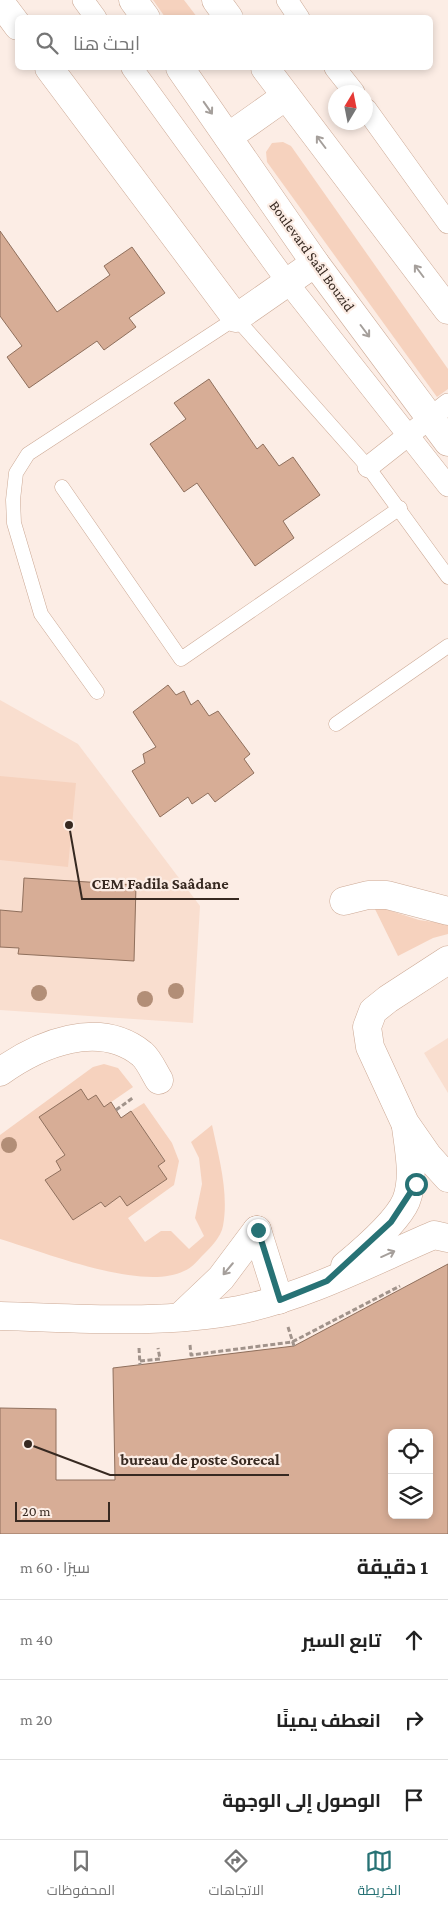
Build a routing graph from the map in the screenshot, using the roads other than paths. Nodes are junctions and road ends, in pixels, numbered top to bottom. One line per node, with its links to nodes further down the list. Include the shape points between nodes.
1 (83, 0): 5 (street)
2 (134, 0): 6 (street)
3 (216, 0): 7 (street)
4 (287, 0): 8 (street)
5 (94, 15)
6 (144, 15)
7 (227, 15)
8 (297, 15)
9 (50, 70): 22 (street)
10 (133, 70): 20 (street)
11 (181, 70): 17 (street, Boulevard Saâl Bouzid, one-way to 17)
12 (266, 70): 15 (street)
13 (337, 70): 14 (street)
14 (348, 85)
15 (286, 96): 17 (street); 21 (street, one-way to 15)
16 (373, 119): 18 (street)
17 (228, 136): 19 (street, Boulevard Saâl Bouzid)
18 (448, 223)
19 (315, 263): 20 (street); 23 (street, Boulevard Saâl Bouzid, one-way to 23)
20 (288, 283): 22 (street); 24 (street)
21 (448, 310)
22 (236, 318): 26 (lane); 32 (lane, via 28,454 16,473 14,524 41,614)
23 (439, 411): 24 (street); 25 (street, Boulevard Saâl Bouzid)
24 (409, 435): 26 (street); 27 (street)
25 (448, 442)
26 (368, 467): 29 (lane)
27 (448, 486)
28 (62, 487): 29 (lane, via 180,659)
29 (400, 508): 30 (lane)
30 (448, 577)
31 (448, 646): 33 (lane)
32 (97, 692)
33 (336, 724)
34 (344, 901): 35 (street, via 368,895 387,895)
35 (448, 911)
36 (448, 960): 39 (street, via 388,998 373,1011 367,1027 370,1046)
37 (0, 1072): 38 (street, via 48,1046 84,1036 113,1038 142,1055)
38 (148, 1087)
39 (405, 1123): 40 (street); 41 (street, via 410,1160)
40 (448, 1179): 41 (street, via 424,1178)
41 (406, 1201): 42 (street, via 406,1211 416,1227); 43 (street, via 391,1222)
42 (443, 1234): 43 (street, one-way to 42)
43 (327, 1281): 44 (street)
44 (280, 1300): 46 (street, via 238,1310); 46 (street, one-way to 46, via 258,1230 221,1278)
45 (0, 1316): 46 (street)
46 (180, 1317)

